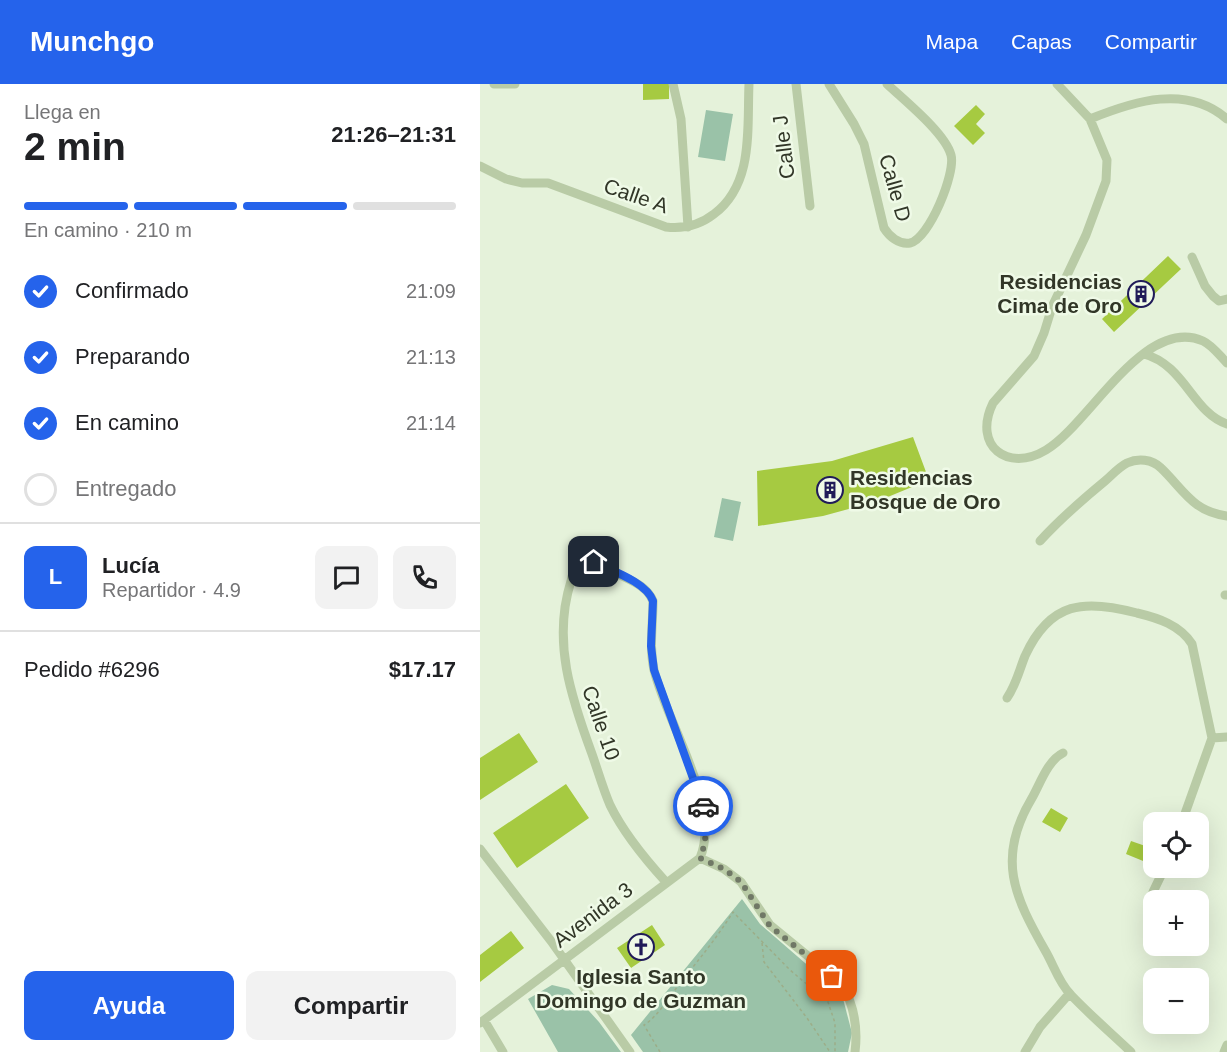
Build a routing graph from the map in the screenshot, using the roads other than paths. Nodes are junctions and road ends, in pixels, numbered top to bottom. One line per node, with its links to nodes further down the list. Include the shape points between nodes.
1 (494, 84): 2 (street)
2 (515, 84)
3 (673, 84): 13 (street, via 681,119)
4 (749, 84): 13 (street, Calle A, via 746,155 736,189 716,213)
5 (796, 84): 12 (street, Calle J)
6 (829, 84): 7 (street, Calle D, via 864,144 884,228 889,236 910,243 934,217 951,177 951,155 942,137)
7 (887, 84)
8 (1057, 84): 9 (street)
9 (1090, 119): 10 (street, via 1133,102 1173,98 1197,100); 16 (street, via 1107,160 1106,181 1034,356 989,412 986,429 990,444 1010,457 1043,452 1069,433 1122,371)
10 (1227, 119)
11 (480, 166): 13 (street, Calle A, via 522,183 548,183 666,227)
12 (810, 206)
13 (688, 227)
14 (1192, 257): 15 (street, via 1213,297 1219,301)
15 (1227, 299)
16 (1144, 354): 17 (street, via 1171,340 1194,339 1204,341); 18 (street, via 1178,374 1212,416)
17 (1227, 363)
18 (1227, 424)
19 (1227, 516): 20 (street, via 1198,506 1161,467 1138,459 1086,496)
20 (1040, 541)
21 (1007, 698): 23 (street, via 1037,634 1060,613 1089,605 1120,608 1165,622 1186,634 1192,644)
22 (1227, 737): 23 (street)
23 (1212, 738): 25 (street)
24 (1063, 753): 30 (street, via 1054,760 1025,809 1011,861 1022,910)
25 (1186, 812)
26 (480, 849): 29 (street)
27 (700, 858): 28 (street, Avenida 3); 28 (street, Calle 10, via 705,813 654,670 651,595 642,586 594,562 582,561 575,566 564,616 569,688 609,803 627,835); 35 (street, via 741,882 770,926 842,984 854,1016)
28 (666, 882): 29 (street, Avenida 3)
29 (564, 960): 31 (street, Avenida 3); 34 (street)
30 (1070, 994): 36 (street, via 1040,1027); 37 (street)
31 (482, 1022): 33 (street)
32 (1227, 1045): 38 (street)
33 (503, 1052)
34 (630, 1052)
35 (855, 1052)
36 (1025, 1052)
37 (1131, 1052)
38 (1224, 1052)

